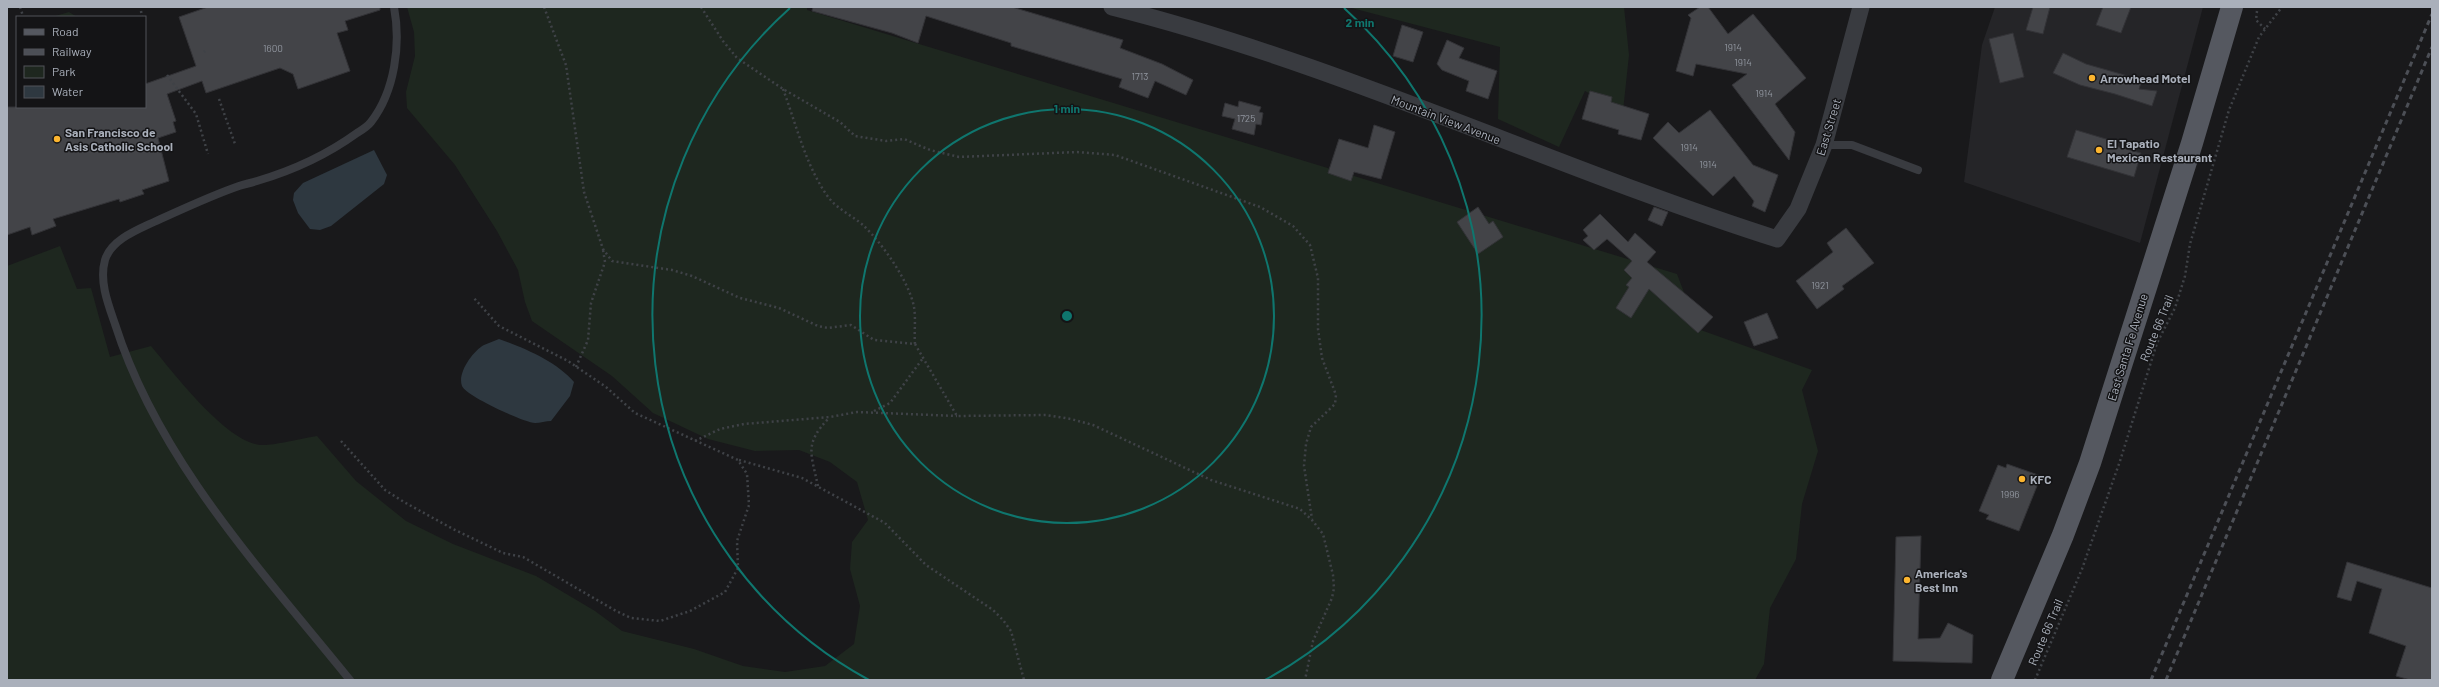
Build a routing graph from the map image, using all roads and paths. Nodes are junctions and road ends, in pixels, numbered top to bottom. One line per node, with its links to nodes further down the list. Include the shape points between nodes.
1 (20, 7): 11 (path)
2 (394, 7): 35 (lane, via 395,64 387,93 371,123 318,156 256,182 202,200 141,229 115,244 107,254 104,267 106,298 126,357 141,391 177,453 213,508)
3 (544, 7): 22 (path, via 566,66 584,192)
4 (701, 7): 15 (path, via 737,58)
5 (1112, 7): 21 (street, Mountain View Avenue, via 1155,18 1312,68 1698,214)
6 (1861, 7): 18 (street, East Street)
7 (2232, 7): 38 (main road, East Santa Fe Avenue, via 2192,143 2090,463 2063,535)
8 (2282, 7): 13 (path, Route 66 Trail)
9 (142, 11): 12 (path)
10 (2257, 11): 13 (path, via 2256,20)
11 (23, 16)
12 (142, 16)
13 (2265, 29): 39 (path, Route 66 Trail, via 2259,37 2229,110 2190,244 2185,276 2175,308 2157,343 2120,461 2082,569)
14 (167, 75): 19 (path, via 196,114)
15 (783, 89): 24 (path, via 810,166 826,194 834,205 873,236 908,287 914,308); 34 (path, via 840,122 856,136 886,141 904,139 930,150 959,157 1077,152 1115,155 1260,207 1293,226 1310,245 1318,278 1318,329 1322,358 1336,395 1335,404 1311,427 1306,444 1304,466)
16 (219, 99): 17 (path)
17 (235, 144)
18 (1824, 145): 20 (lane, via 1852,144); 21 (street, East Street, via 1798,209)
19 (208, 154)
20 (1918, 170)
21 (1778, 240)
22 (603, 249): 24 (path, via 612,261 672,270 692,276 740,298 779,308 818,326 851,325 874,340); 26 (path, via 605,262 591,303 588,340)
23 (474, 297): 26 (path, via 499,326)
24 (915, 344): 25 (path)
25 (923, 358): 27 (path, via 890,403 880,410); 28 (path)
26 (576, 367): 31 (path, via 606,387 635,413)
27 (870, 412): 28 (path); 29 (path)
28 (957, 416): 34 (path, via 1046,415 1093,425 1211,480 1300,509)
29 (830, 418): 31 (path, via 744,424 720,429); 33 (path, via 819,428 810,448)
30 (341, 441): 32 (path, via 385,490 404,502 503,553 523,557 631,618 660,621 690,611 725,592 738,568 737,541 749,505 746,474)
31 (695, 441): 32 (path)
32 (738, 460): 33 (path, via 802,478)
33 (818, 486): 36 (path, via 885,523 926,565 1003,620 1011,631)
34 (1312, 520): 37 (path, via 1323,534 1334,588 1314,641)
35 (350, 680)
36 (1024, 680)
37 (1305, 680)
38 (2002, 680)
39 (2035, 680)

